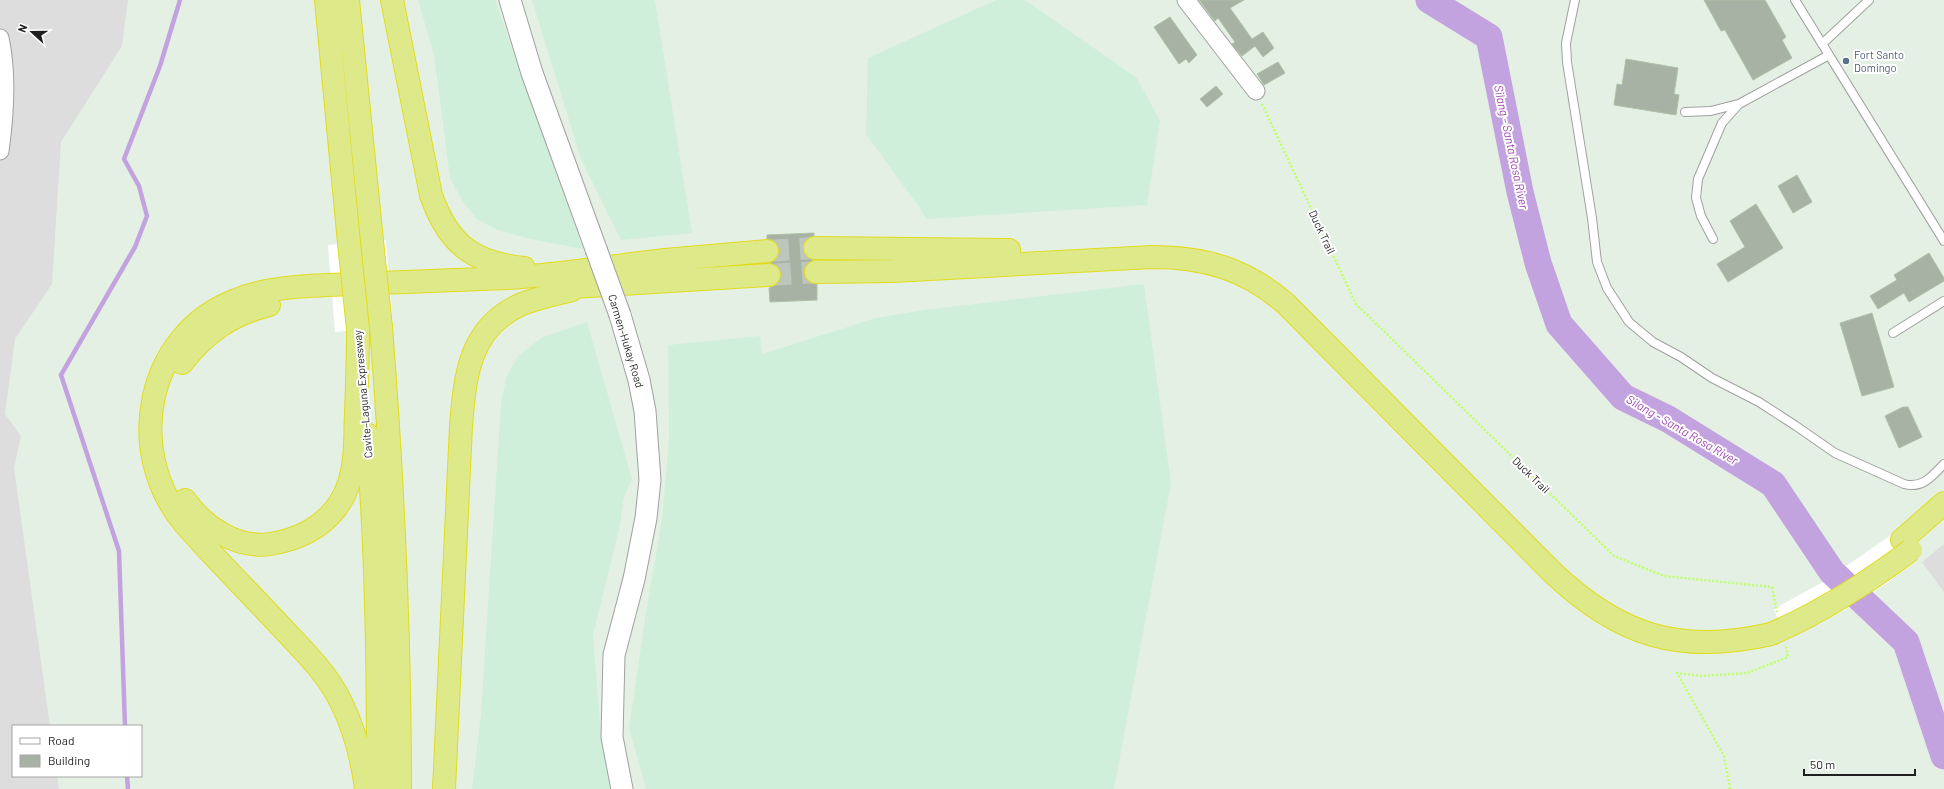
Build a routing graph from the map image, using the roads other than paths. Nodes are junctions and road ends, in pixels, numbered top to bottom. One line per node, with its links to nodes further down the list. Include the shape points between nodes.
1 (326, 0): 24 (highway, Cavite–Laguna Expressway, bridge)
2 (348, 0): 33 (highway, Cavite–Laguna Expressway, bridge, via 381,328 390,447 400,670)
3 (392, 0): 22 (highway, via 431,195 442,224 463,247 491,262)
4 (510, 0): 35 (street, Carmen-Hukay Road, bridge, via 532,73 620,315 639,380 645,411 650,480 646,518 634,579 614,655 612,737)
5 (1186, 0): 12 (street)
6 (1575, 0): 26 (lane, via 1566,43 1567,62 1592,218 1596,262 1607,288 1629,322 1653,342 1712,378 1759,402 1835,453 1913,486 1924,483)
7 (1795, 0): 10 (lane)
8 (1869, 0): 10 (lane)
9 (0, 38): 15 (street, via 4,58 3,133)
10 (1822, 44): 11 (lane)
11 (1829, 55): 13 (lane); 17 (lane)
12 (1256, 91)
13 (1739, 104): 14 (lane, via 1710,111); 16 (lane, via 1722,123 1698,179 1696,198 1701,216)
14 (1685, 112)
15 (0, 151)
16 (1713, 238)
17 (1944, 241)
18 (815, 248): 30 (highway, via 1007,250 1170,243 1207,247 1239,257 1268,272 1292,290 1576,575 1611,602 1650,621 1671,626 1694,629)
19 (767, 251): 22 (highway, via 664,260)
20 (816, 272): 30 (highway, via 893,271 1152,257 1190,258 1226,267 1260,283 1286,304 1552,572 1587,603 1625,625 1673,641 1732,642)
21 (769, 275): 22 (highway)
22 (581, 280): 24 (highway, via 272,304 227,320 194,347 181,365 171,386 164,413 165,452 171,473 179,492 193,511 208,525 244,542 263,545 305,535 319,526 338,505 354,465); 31 (highway, via 508,278 309,286 256,293 223,305 194,326 179,342 159,378 150,416 149,438 157,477 166,496 184,523 301,648 331,684 356,738); 34 (highway, via 509,311 495,322 481,339 469,364 461,426)
23 (1944, 301): 25 (lane)
24 (358, 329): 32 (highway, Cavite–Laguna Expressway, via 376,582)
25 (1893, 333)
26 (1944, 464)
27 (1944, 503): 29 (highway)
28 (1944, 520): 29 (highway)
29 (1907, 545): 30 (highway, via 1806,603)
30 (1775, 629)
31 (366, 789)
32 (378, 789)
33 (400, 789)
34 (444, 789)
35 (622, 789)

